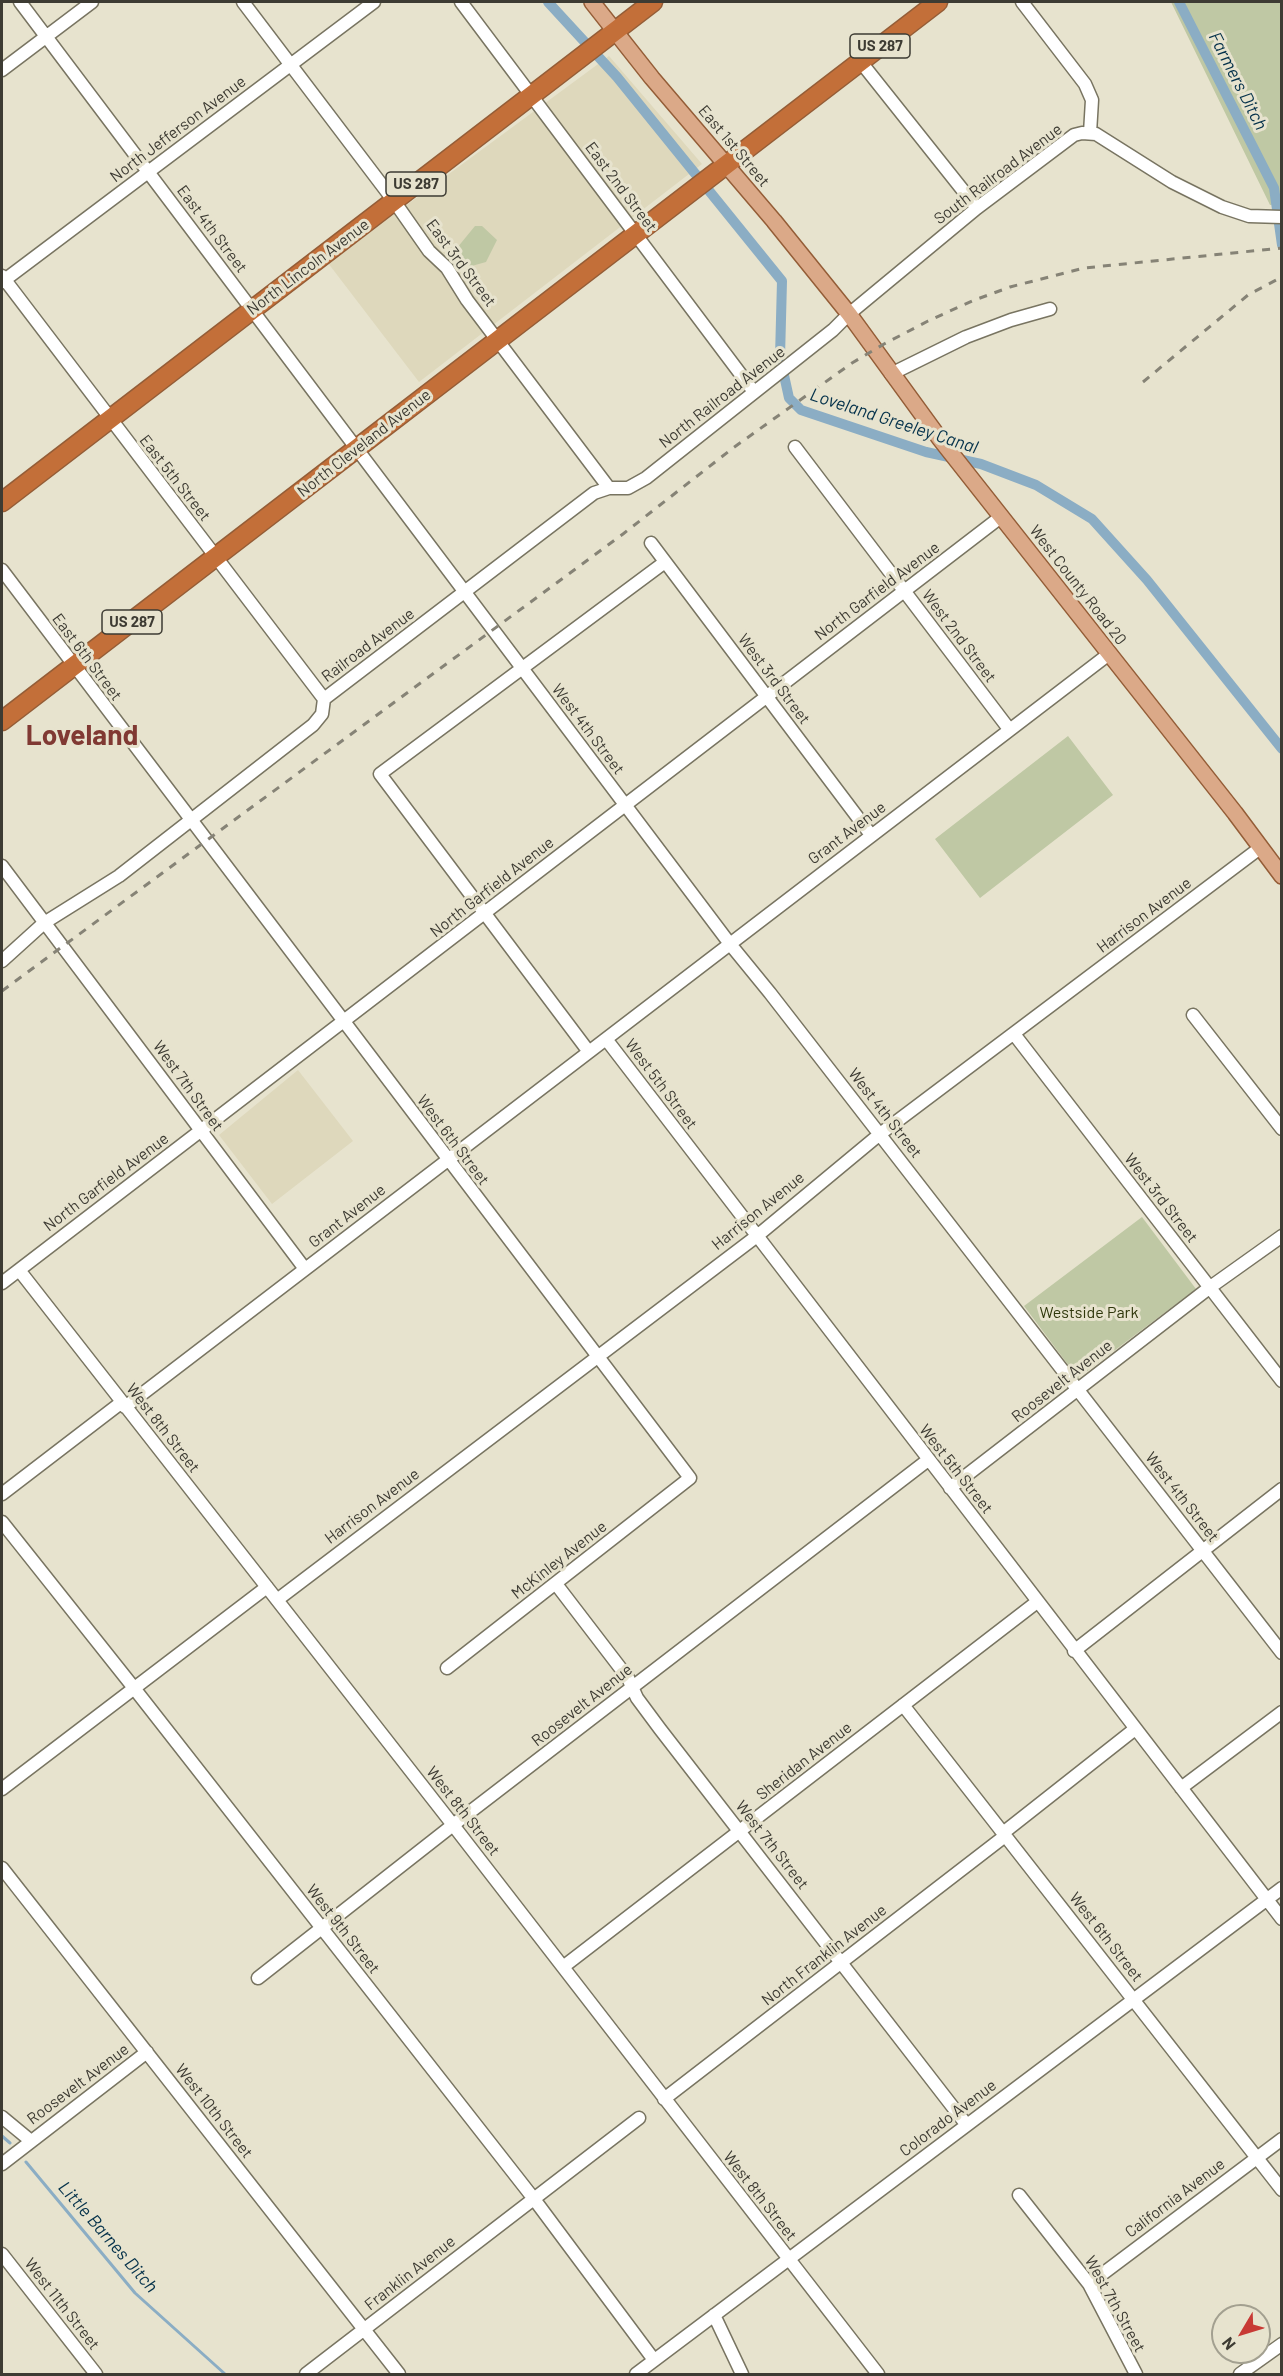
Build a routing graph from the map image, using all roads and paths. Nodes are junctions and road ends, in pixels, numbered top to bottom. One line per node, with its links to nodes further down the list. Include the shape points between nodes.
1 (20, 2): 13 (street, East 4th Street)
2 (92, 2): 13 (street)
3 (243, 2): 15 (street, East 3rd Street)
4 (351, 2): 11 (street)
5 (374, 2): 11 (street, North Jefferson Avenue)
6 (461, 2): 17 (street, East 2nd Street)
7 (592, 2): 12 (main road, East 1st Street)
8 (654, 2): 12 (highway, US 287)
9 (938, 2): 14 (highway, US 287)
10 (1022, 2): 18 (street, via 1085,84 1092,100)
11 (360, 12): 15 (street, North Jefferson Avenue)
12 (614, 32): 17 (highway, North Lincoln Avenue / US 287); 19 (main road, East 1st Street)
13 (46, 36): 16 (street); 20 (street, East 4th Street)
14 (860, 61): 19 (highway, US 287); 22 (street)
15 (290, 64): 20 (street, North Jefferson Avenue); 21 (street, East 3rd Street)
16 (2, 70)
17 (532, 95): 21 (highway, North Lincoln Avenue / US 287); 24 (street, East 2nd Street)
18 (1090, 133): 22 (street, South Railroad Avenue, via 1074,135 1060,143); 23 (street, South Railroad Avenue, via 1214,204 1248,216)
19 (727, 165): 24 (highway, North Cleveland Avenue / US 287); 28 (main road, East 1st Street)
20 (149, 172): 25 (street, North Jefferson Avenue); 26 (street, East 4th Street)
21 (394, 201): 26 (highway, North Lincoln Avenue / US 287); 29 (street, East 3rd Street)
22 (977, 208): 28 (street, South Railroad Avenue)
23 (1277, 217)
24 (635, 233): 29 (highway, North Cleveland Avenue / US 287); 31 (street, East 2nd Street)
25 (2, 279): 32 (street, East 5th Street)
26 (252, 309): 32 (highway, North Lincoln Avenue / US 287); 34 (street, East 4th Street)
27 (1050, 309): 30 (street, via 966,337)
28 (849, 314): 30 (main road, West County Road 20); 31 (street, North Railroad Avenue)
29 (498, 340): 34 (highway, North Cleveland Avenue / US 287); 35 (street, East 3rd Street)
30 (891, 374): 37 (main road, West County Road 20)
31 (754, 392): 35 (street, North Railroad Avenue, via 646,477 628,488)
32 (109, 420): 36 (highway, North Lincoln Avenue / US 287); 39 (street, East 5th Street)
33 (795, 447): 42 (street, West 2nd Street)
34 (356, 450): 39 (highway, North Cleveland Avenue / US 287); 43 (street, East 4th Street)
35 (609, 488): 43 (street, Railroad Avenue, via 594,493)
36 (2, 502)
37 (1002, 516): 42 (street, North Garfield Avenue); 44 (main road, West County Road 20)
38 (651, 543): 40 (street, West 3rd Street)
39 (216, 557): 45 (highway, North Cleveland Avenue / US 287); 48 (street, East 5th Street)
40 (664, 562): 46 (street); 47 (street, West 3rd Street)
41 (2, 570): 45 (street, East 6th Street)
42 (904, 591): 47 (street, North Garfield Avenue); 50 (street, West 2nd Street)
43 (464, 592): 46 (street, West 4th Street); 48 (street, Railroad Avenue)
44 (1109, 654): 50 (street, Grant Avenue); 54 (main road, West County Road 20)
45 (74, 666): 49 (highway, North Cleveland Avenue / US 287); 52 (street, East 6th Street)
46 (523, 670): 51 (street, West 4th Street); 57 (street, via 380,774)
47 (766, 697): 51 (street, North Garfield Avenue); 53 (street, West 3rd Street)
48 (324, 699): 52 (street, Railroad Avenue, via 322,714 313,725)
49 (2, 721)
50 (1009, 729): 53 (street, Grant Avenue)
51 (625, 805): 57 (street, North Garfield Avenue); 59 (street, West 4th Street)
52 (190, 821): 58 (street, Railroad Avenue, via 119,876); 62 (street, West 6th Street)
53 (871, 835): 59 (street, Grant Avenue)
54 (1260, 848): 56 (main road, West County Road 20); 63 (street, Harrison Avenue)
55 (2, 866): 58 (street, West 7th Street)
56 (1281, 876)
57 (484, 914): 62 (street, North Garfield Avenue); 65 (street)
58 (44, 923): 60 (street); 67 (street, West 7th Street)
59 (730, 944): 64 (street, Grant Avenue); 68 (street, West 4th Street)
60 (2, 961)
61 (1193, 1015): 66 (street)
62 (343, 1022): 67 (street, North Garfield Avenue); 69 (street, West 6th Street)
63 (1014, 1034): 68 (street, Harrison Avenue); 75 (street, West 3rd Street)
64 (606, 1039): 65 (street, Grant Avenue); 70 (street, West 5th Street)
65 (589, 1052): 69 (street, Grant Avenue)
66 (1281, 1129)
67 (200, 1131): 72 (street, West 7th Street); 73 (street, North Garfield Avenue)
68 (880, 1134): 70 (street, Harrison Avenue); 78 (street, West 4th Street)
69 (447, 1160): 72 (street, Grant Avenue); 76 (street, West 6th Street)
70 (757, 1236): 76 (street, Harrison Avenue); 80 (street, West 5th Street)
71 (1281, 1236): 75 (street, Roosevelt Avenue)
72 (305, 1269): 79 (street, Grant Avenue)
73 (19, 1270): 74 (street, North Garfield Avenue); 79 (street, West 8th Street)
74 (2, 1283)
75 (1209, 1288): 77 (street, West 3rd Street); 78 (street, Roosevelt Avenue)
76 (598, 1355): 81 (street, West 6th Street); 89 (street, Harrison Avenue)
77 (1281, 1381)
78 (1079, 1390): 82 (street, Roosevelt Avenue); 86 (street, West 4th Street)
79 (124, 1405): 84 (street, Grant Avenue); 88 (street, West 8th Street)
80 (928, 1460): 82 (street, West 5th Street); 94 (street, Roosevelt Avenue)
81 (690, 1478): 87 (street, McKinley Avenue)
82 (950, 1488): 90 (street, West 5th Street)
83 (1281, 1489): 86 (street)
84 (2, 1494)
85 (2, 1522): 95 (street, West 9th Street)
86 (1203, 1551): 91 (street); 92 (street, West 4th Street)
87 (556, 1584): 93 (street, McKinley Avenue); 94 (street, West 7th Street)
88 (267, 1587): 89 (street, West 8th Street); 95 (street)
89 (277, 1600): 101 (street, West 8th Street)
90 (1037, 1602): 91 (street, West 5th Street); 96 (street, Sheridan Avenue)
91 (1074, 1651): 98 (street, West 5th Street)
92 (1281, 1653)
93 (447, 1668)
94 (633, 1687): 101 (street, Roosevelt Avenue); 102 (street, West 7th Street, via 637,1698)
95 (134, 1688): 100 (street); 108 (street, West 9th Street)
96 (903, 1705): 102 (street, Sheridan Avenue); 103 (street, West 6th Street)
97 (1281, 1712): 99 (street)
98 (1135, 1729): 99 (street, West 5th Street); 103 (street, North Franklin Avenue)
99 (1181, 1788): 106 (street, West 5th Street)
100 (2, 1789)
101 (453, 1825): 108 (street, Roosevelt Avenue); 110 (street, West 8th Street)
102 (740, 1831): 109 (street, West 7th Street); 110 (street, Sheridan Avenue)
103 (1004, 1834): 109 (street, North Franklin Avenue); 112 (street, West 6th Street)
104 (2, 1868): 113 (street, West 10th Street)
105 (1281, 1888): 106 (street, Colorado Avenue)
106 (1266, 1899): 107 (street, West 5th Street); 112 (street, Colorado Avenue)
107 (1281, 1919)
108 (321, 1928): 111 (street, Roosevelt Avenue); 124 (street, West 9th Street)
109 (841, 1963): 114 (street, North Franklin Avenue); 117 (street, West 7th Street)
110 (563, 1967): 114 (street, West 8th Street)
111 (258, 1978)
112 (1134, 1998): 117 (street, Colorado Avenue); 120 (street, West 6th Street)
113 (147, 2052): 119 (street, Roosevelt Avenue); 129 (street, West 10th Street)
114 (664, 2099): 126 (street, West 8th Street)
115 (2, 2117): 119 (street)
116 (639, 2118): 124 (street)
117 (966, 2124): 126 (street, Colorado Avenue)
118 (1281, 2139): 120 (street, California Avenue)
119 (31, 2141): 121 (street, Roosevelt Avenue)
120 (1256, 2158): 122 (street, West 6th Street); 127 (street, California Avenue)
121 (2, 2164)
122 (1281, 2190)
123 (1019, 2195): 127 (street, West 7th Street)
124 (534, 2199): 129 (street, Franklin Avenue); 131 (street, West 9th Street)
125 (2, 2254): 132 (street, West 11th Street)
126 (789, 2260): 128 (street, Colorado Avenue); 137 (street, West 8th Street)
127 (1089, 2284): 138 (street, West 7th Street)
128 (714, 2315): 131 (street, Colorado Avenue); 136 (street)
129 (363, 2330): 133 (street, Franklin Avenue); 134 (street, West 10th Street)
130 (1281, 2344): 139 (street)
131 (654, 2360): 135 (street, Colorado Avenue)
132 (96, 2374)
133 (306, 2374)
134 (399, 2374)
135 (636, 2374)
136 (742, 2374)
137 (878, 2374)
138 (1136, 2374)
139 (1240, 2374)

